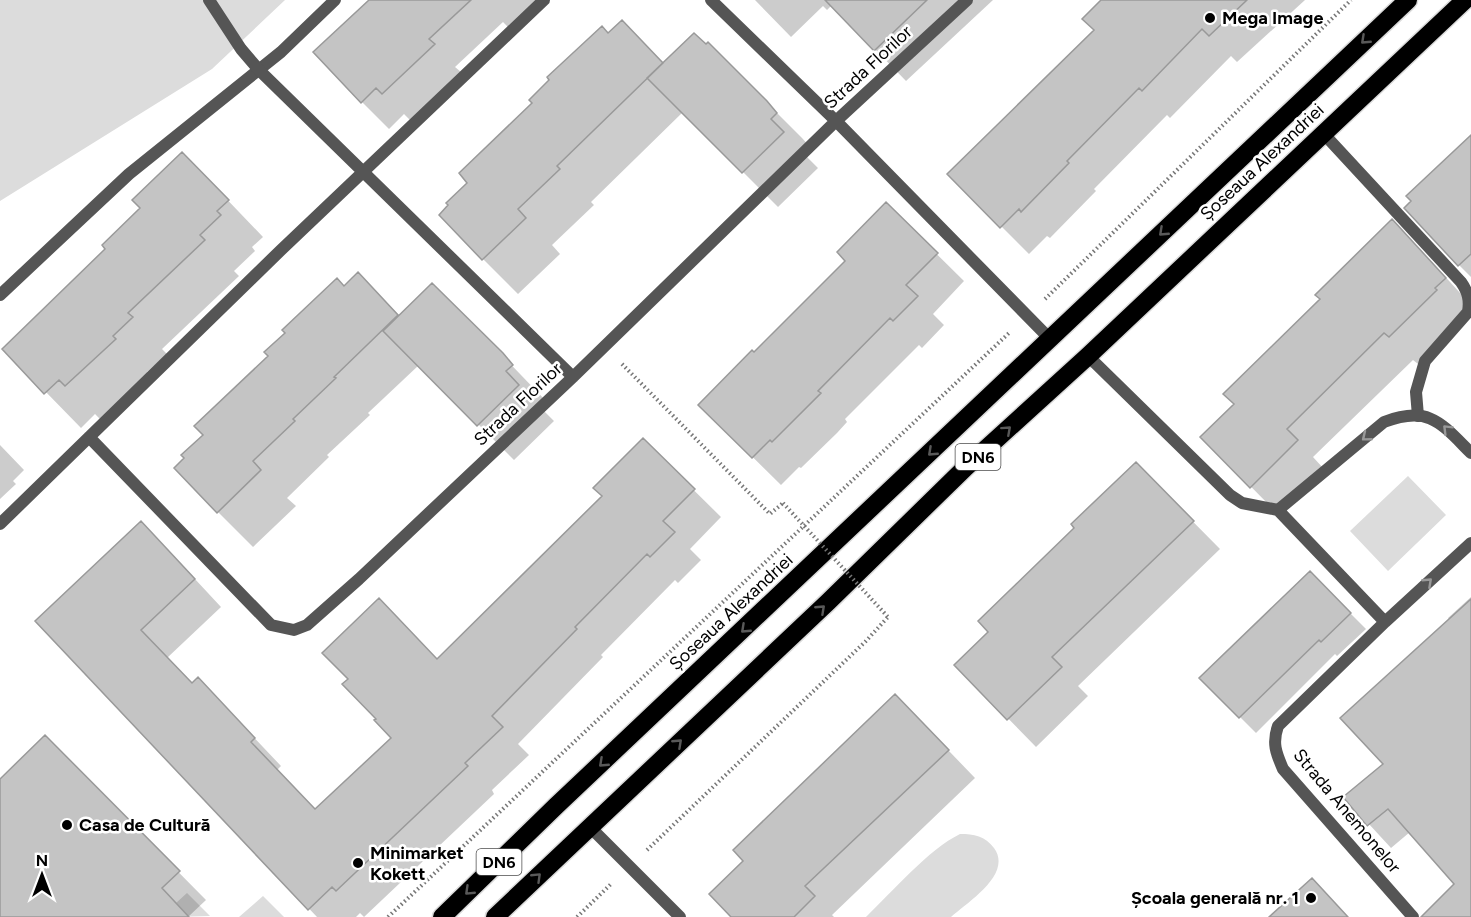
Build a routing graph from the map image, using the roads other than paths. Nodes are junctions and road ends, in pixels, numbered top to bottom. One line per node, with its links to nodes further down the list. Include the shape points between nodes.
1 (209, 0): 8 (street)
2 (335, 0): 8 (street)
3 (544, 0): 11 (street)
4 (711, 0): 9 (street)
5 (967, 0): 9 (street, Strada Florilor)
6 (1408, 0): 13 (highway, Șoseaua Alexandriei / DN6, one-way to 13)
7 (1465, 0): 10 (highway, Șoseaua Alexandriei / DN6)
8 (259, 70): 11 (street); 12 (street, via 129,174)
9 (836, 121): 13 (street); 15 (street, Strada Florilor)
10 (1323, 133): 14 (highway, Șoseaua Alexandriei / DN6); 16 (street, via 1467,292 1468,312 1425,361 1416,392)
11 (362, 172): 15 (street); 17 (street)
12 (0, 296)
13 (1050, 339): 24 (highway, Șoseaua Alexandriei / DN6, one-way to 24)
14 (1088, 356): 19 (street, via 1230,495 1242,503); 23 (highway, Șoseaua Alexandriei / DN6, one-way to 14, via 966,467)
15 (573, 377): 17 (street, Strada Florilor, via 359,579 307,625 294,630 271,625 261,616)
16 (1418, 416): 18 (street, one-way to 16, via 1439,421); 19 (street, one-way to 19, via 1402,415 1384,422)
17 (89, 437): 20 (street)
18 (1471, 453)
19 (1278, 510): 22 (street)
20 (0, 525)
21 (1471, 543): 22 (street, Strada Anemonelor, one-way to 21)
22 (1385, 622): 27 (street, Strada Anemonelor, via 1278,726 1274,747 1283,770)
23 (590, 826): 25 (highway, Șoseaua Alexandriei / DN6, one-way to 23); 26 (street)
24 (442, 917)
25 (495, 917)
26 (680, 917)
27 (1413, 917)

